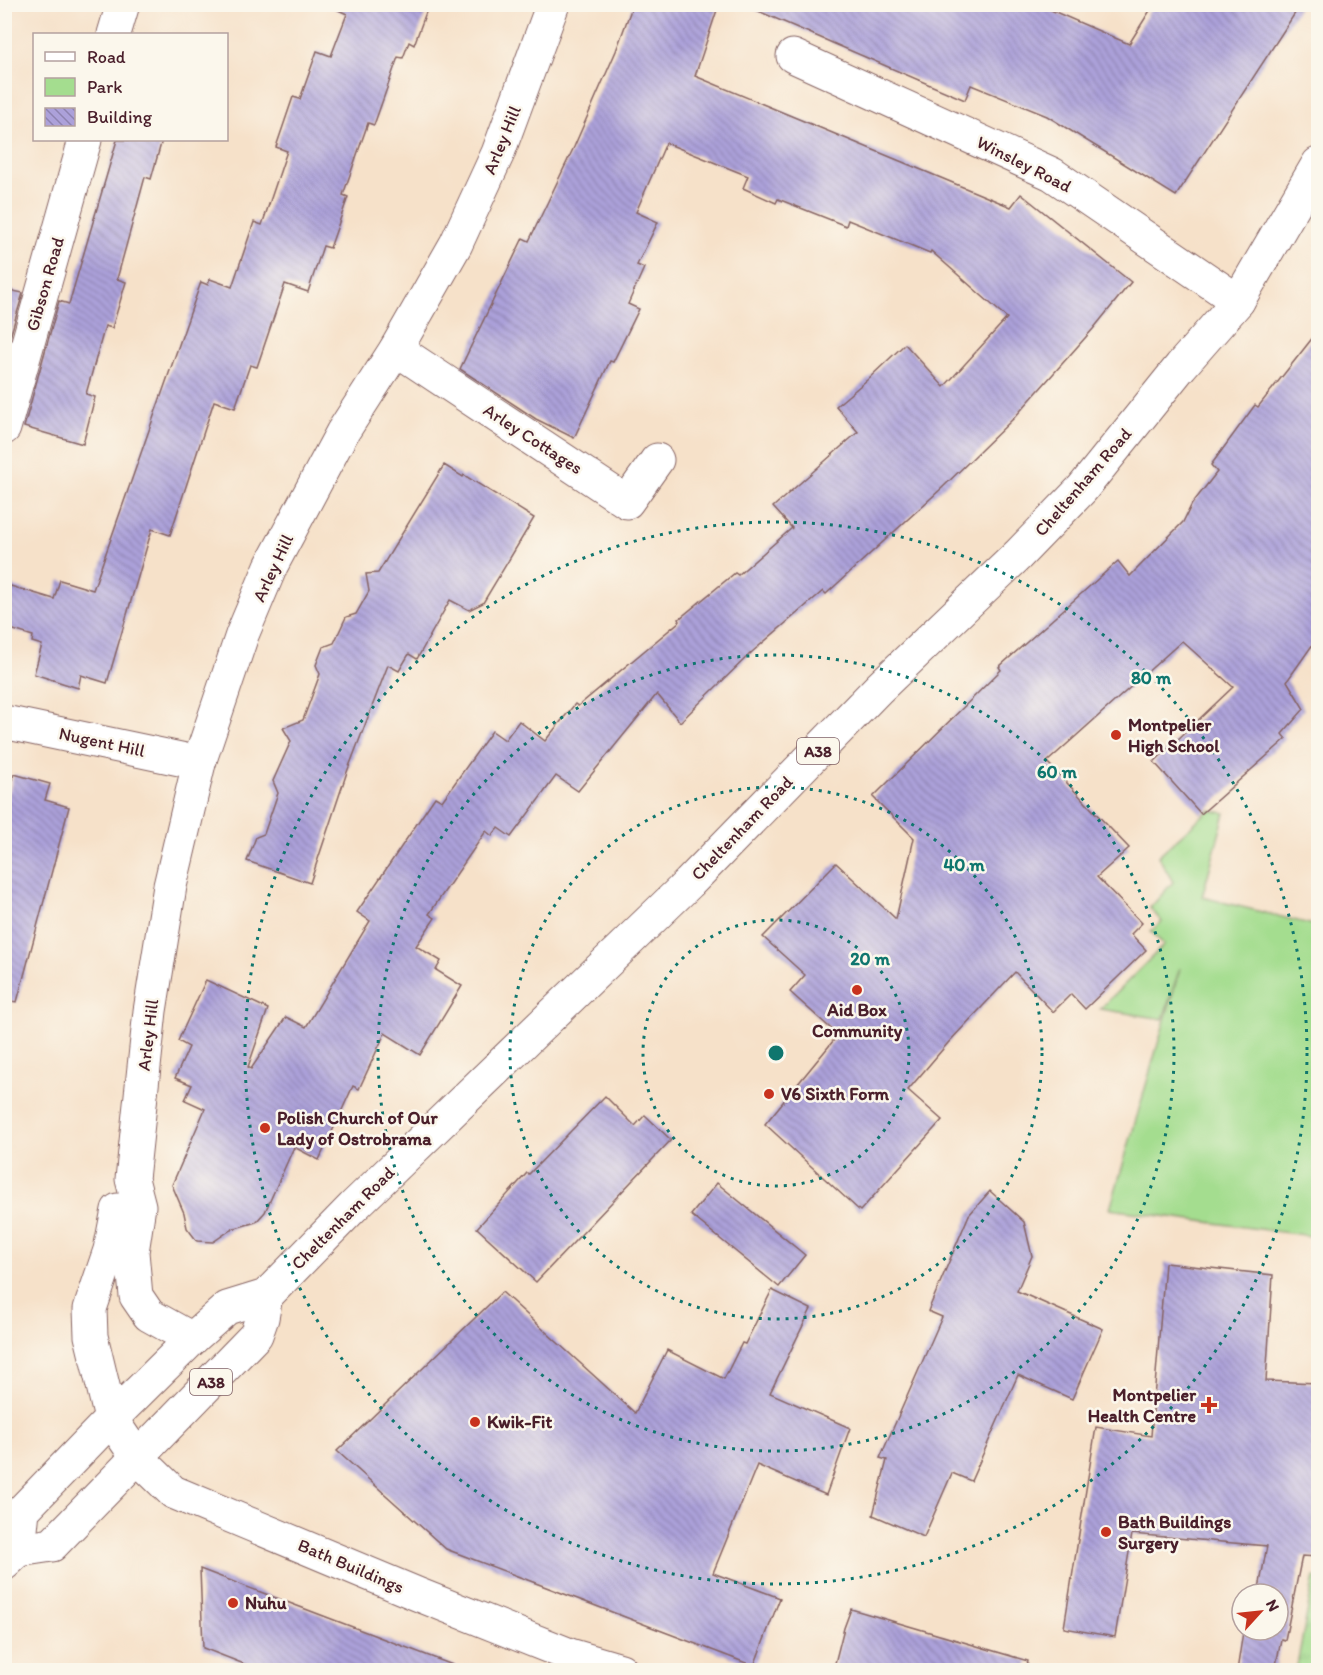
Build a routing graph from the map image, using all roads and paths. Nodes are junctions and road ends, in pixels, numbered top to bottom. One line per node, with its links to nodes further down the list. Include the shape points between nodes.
1 (123, 4): 3 (street)
2 (553, 4): 8 (street, Arley Hill, via 498,153 456,244)
3 (114, 33)
4 (793, 56): 7 (street, Winsley Road, via 1052,174)
5 (85, 141): 9 (street, Gibson Road)
6 (1318, 164): 7 (street, Cheltenham Road / A38)
7 (1238, 301): 14 (street, Cheltenham Road / A38, via 1082,489 1018,555)
8 (396, 349): 10 (street, Arley Cottages, via 627,502); 12 (street, Arley Hill, via 342,433 271,566 242,635)
9 (4, 428)
10 (657, 460)
11 (4, 722): 12 (street, Nugent Hill)
12 (199, 763): 13 (street, Arley Hill, via 170,886 150,1011)
13 (132, 1179): 15 (street, Arley Hill, via 139,1206 132,1252 136,1296 149,1315); 16 (street, Arley Hill, via 120,1198 110,1250 90,1310)
14 (267, 1296): 15 (street, Cheltenham Road / A38, via 227,1308); 17 (street, Cheltenham Road / A38, via 256,1335)
15 (192, 1339): 16 (street, Cheltenham Road / A38)
16 (111, 1419): 17 (street, Bath Buildings); 18 (street, Cheltenham Road / A38, via 23,1510)
17 (137, 1457): 18 (street, Cheltenham Road / A38, via 52,1545); 19 (street, Bath Buildings, via 173,1492 417,1594 570,1655)
18 (11, 1557)
19 (621, 1671)

